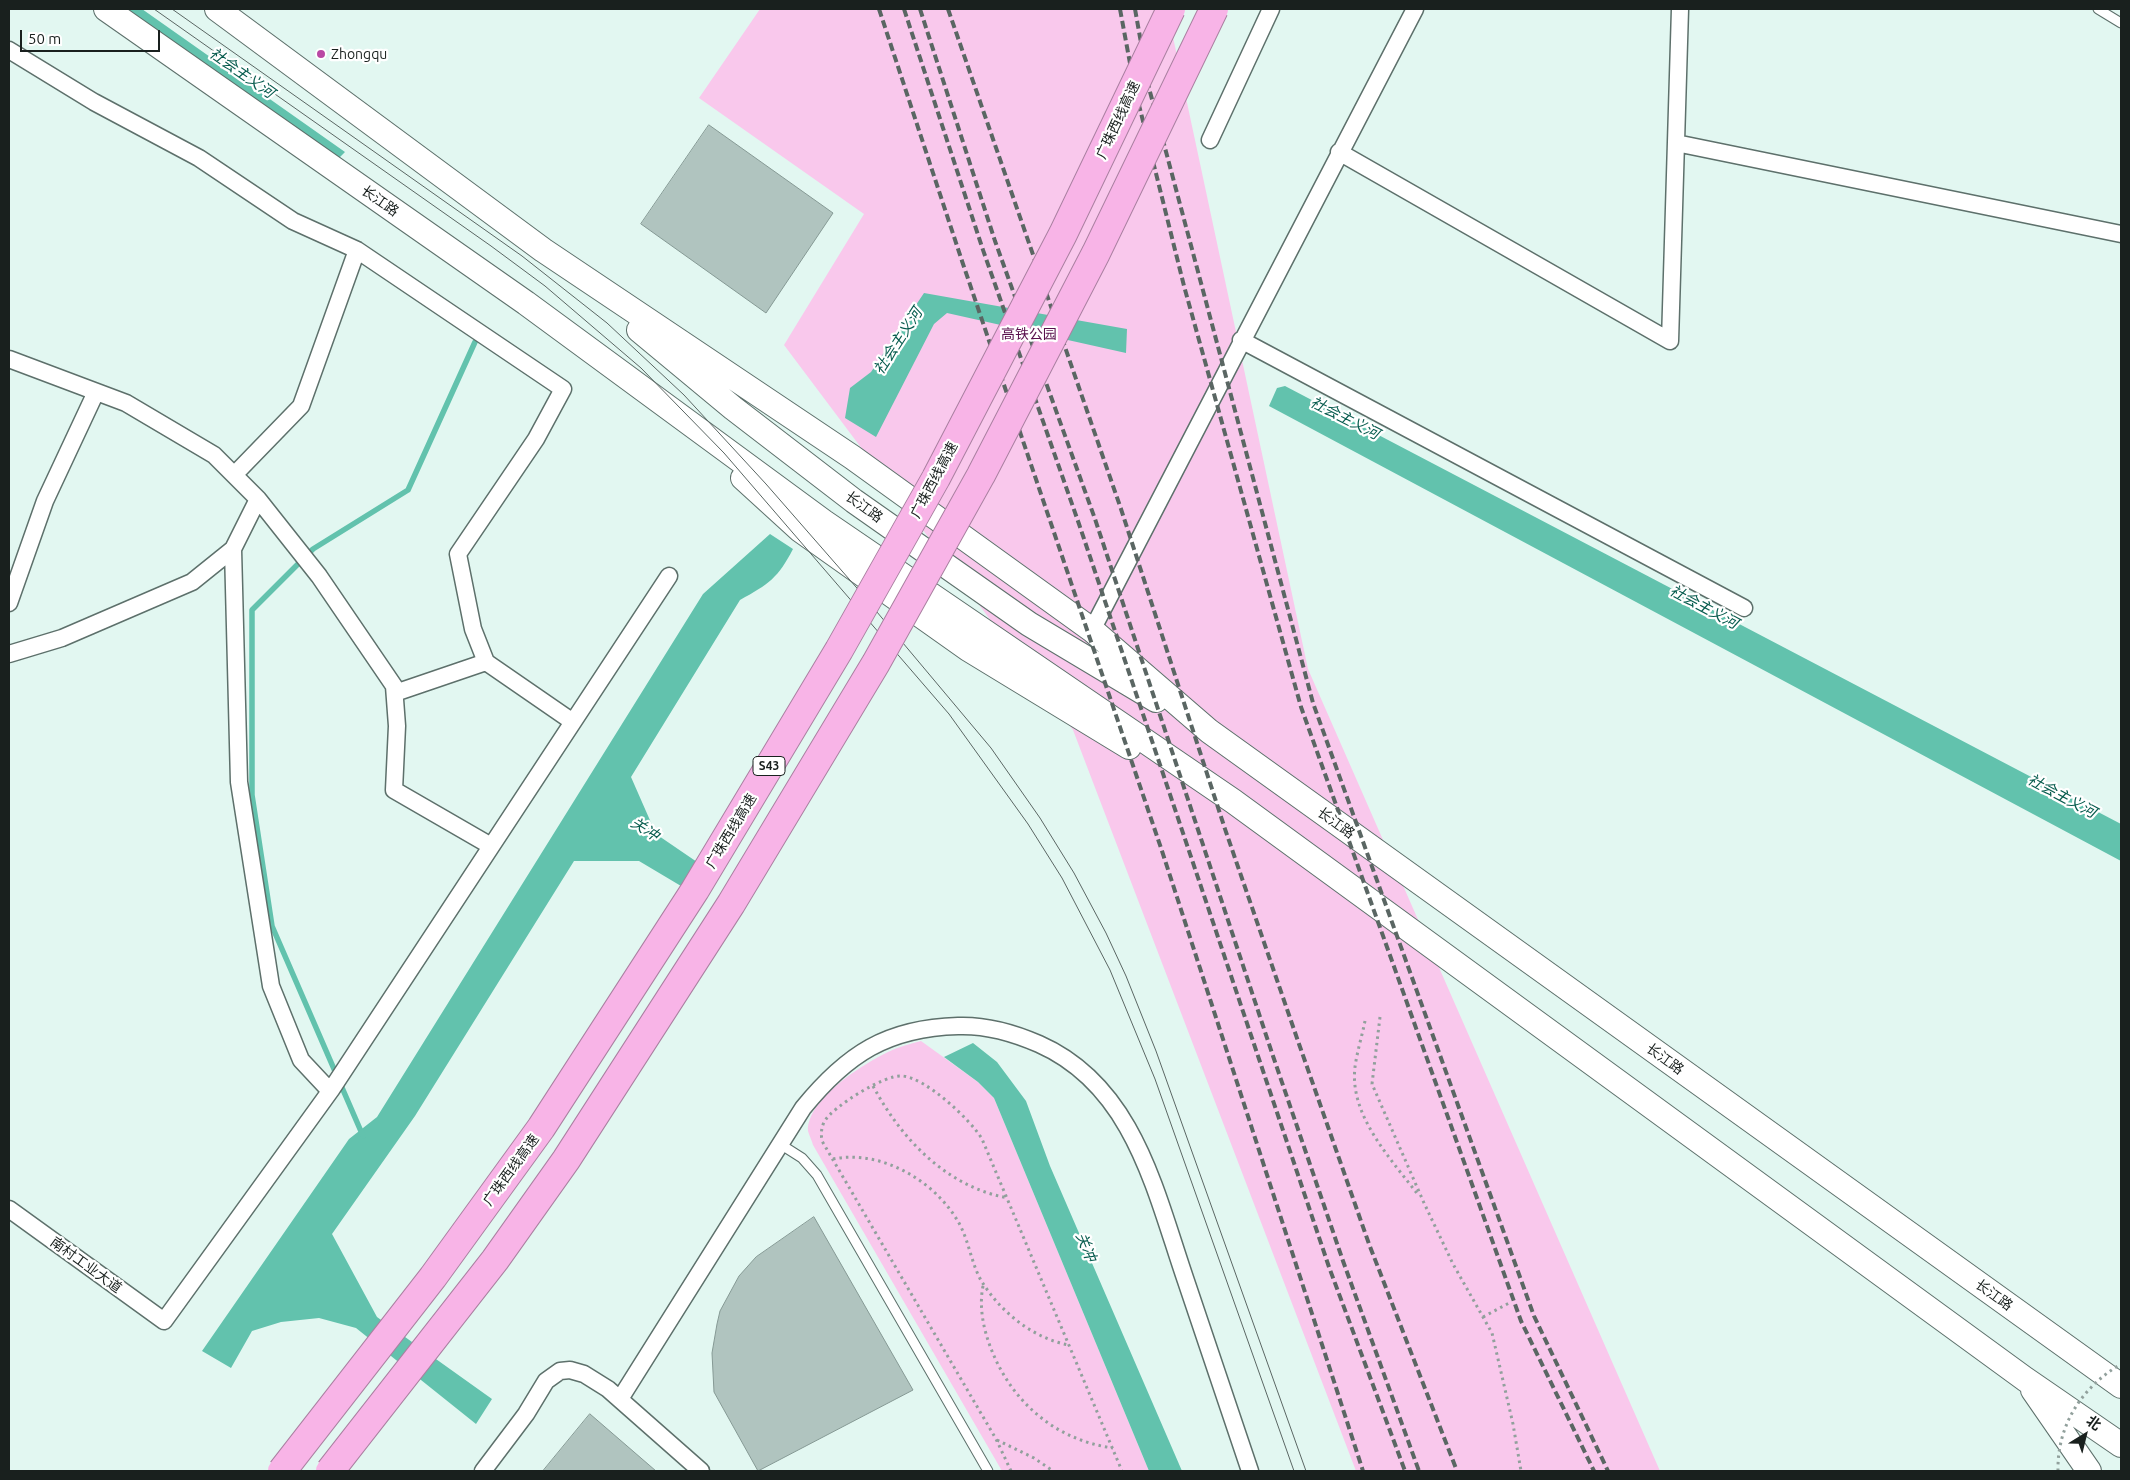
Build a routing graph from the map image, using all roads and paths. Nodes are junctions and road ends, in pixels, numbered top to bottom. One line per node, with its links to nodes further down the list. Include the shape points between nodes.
1 (106, 9): 48 (main road, 长江路, via 526,303 824,522 1233,801)
2 (217, 9): 16 (main road, 长江路)
3 (1171, 9): 54 (highway, 广珠西线高速 / S43, bridge, via 1063,234 936,478 839,650 700,881 541,1128 433,1276)
4 (1214, 9): 55 (highway, S43, bridge, via 1096,253 981,475 876,663 746,879 560,1168 495,1260)
5 (1271, 9): 11 (street)
6 (1415, 9): 13 (street)
7 (1680, 9): 12 (street)
8 (2098, 9): 9 (lane)
9 (2121, 22)
10 (9, 50): 15 (street, via 94,102 199,158 294,221)
11 (1210, 140)
12 (1676, 142): 13 (street, via 1670,341); 14 (street)
13 (1340, 152): 17 (street)
14 (2121, 234)
15 (357, 250): 20 (street, via 301,406); 28 (street, via 563,389 536,438 458,554 473,629)
16 (543, 250): 26 (main road, 长江路, via 852,456); 31 (main road, 长江路, via 733,408 854,501 1029,624)
17 (1242, 340): 25 (street); 26 (street)
18 (9, 359): 19 (street)
19 (96, 392): 20 (street, via 126,403 214,455); 24 (street, via 45,501)
20 (235, 474): 21 (street)
21 (258, 499): 22 (street); 29 (street, via 319,576 375,656)
22 (233, 549): 27 (street, via 192,582 62,638); 36 (street, via 239,782 271,986 301,1060)
23 (669, 576): 30 (street)
24 (9, 603)
25 (1744, 608)
26 (1092, 630): 31 (main road, 长江路)
27 (9, 654)
28 (486, 662): 29 (street); 30 (street)
29 (395, 693): 32 (street, via 394,790)
30 (573, 722): 32 (street)
31 (1209, 731): 46 (main road, 长江路)
32 (491, 846): 36 (street)
33 (1380, 1017): 40 (path, via 1372,1084)
34 (1365, 1021): 40 (path, via 1354,1068 1359,1103 1373,1134)
35 (873, 1086): 38 (path, via 832,1111 824,1122 822,1141); 39 (path, via 896,1124 931,1160 971,1187 989,1195); 39 (path, via 890,1077 912,1078 967,1118 982,1139)
36 (330, 1090): 41 (street, 南村工业大道, via 164,1320)
37 (780, 1144): 50 (street); 58 (lane, via 802,1158 817,1175); 62 (street, via 803,1108 844,1064 872,1046 904,1033 934,1027 968,1026 998,1030 1054,1050 1077,1066 1118,1109 1145,1161)
38 (833, 1160): 42 (path, via 846,1157 879,1161 929,1188 951,1211 960,1226); 51 (path)
39 (1008, 1198): 45 (path)
40 (1424, 1203): 44 (path)
41 (9, 1209)
42 (983, 1285): 45 (path, via 1024,1326); 53 (path, via 981,1297 986,1335 1014,1391 1027,1406 1066,1434)
43 (1511, 1302): 44 (path)
44 (1483, 1317): 63 (path, via 1492,1333)
45 (1069, 1346): 53 (path)
46 (2086, 1361): 47 (main road); 49 (main road, 长江路)
47 (2121, 1364): 64 (path, bridge, via 2096,1381 2077,1403 2061,1439)
48 (2025, 1379): 52 (main road, 长江路); 65 (main road)
49 (2121, 1386)
50 (620, 1399): 56 (street, via 584,1374 560,1371 546,1382); 57 (street)
51 (996, 1440): 59 (path); 60 (path)
52 (2121, 1445)
53 (1113, 1448): 61 (path)
54 (282, 1471)
55 (330, 1471)
56 (483, 1471)
57 (701, 1471)
58 (988, 1471)
59 (1011, 1471)
60 (1053, 1471)
61 (1122, 1471)
62 (1250, 1471)
63 (1521, 1471)
64 (2058, 1471)
65 (2089, 1471)

